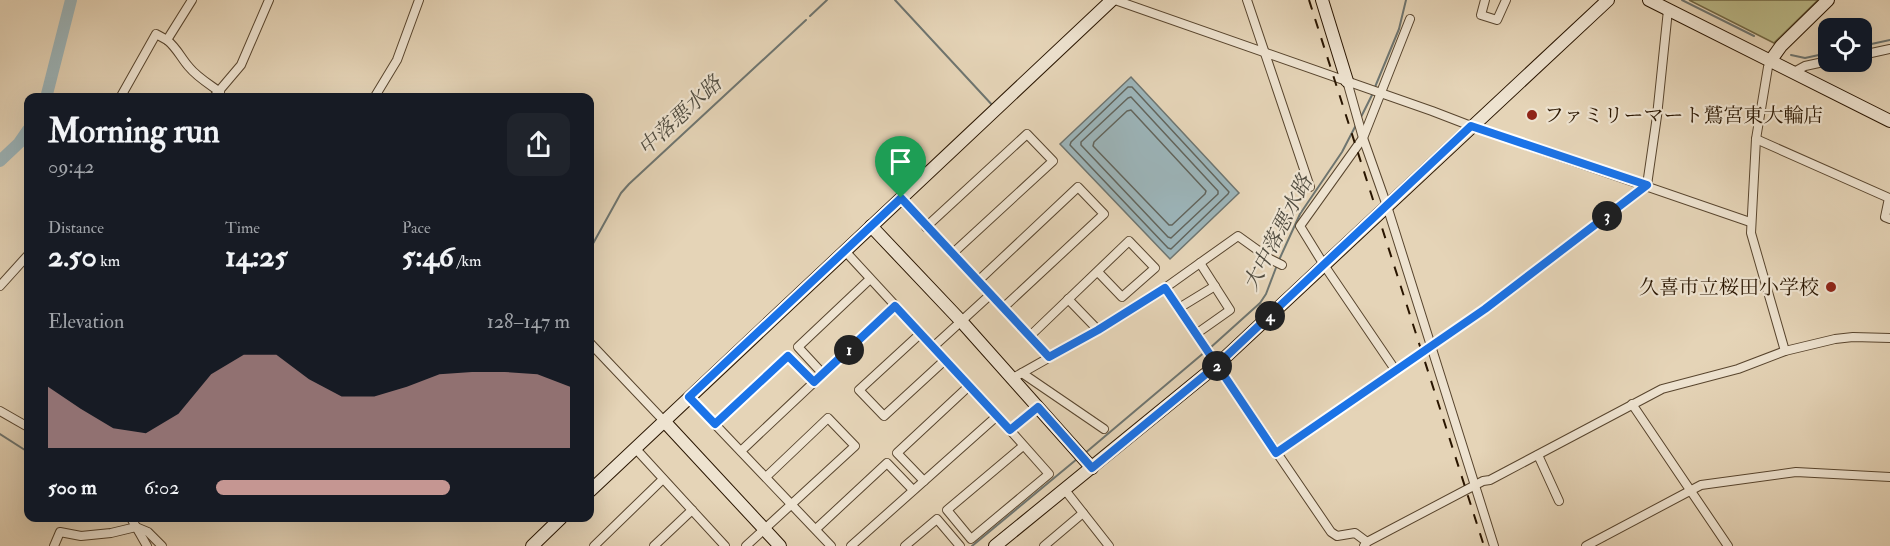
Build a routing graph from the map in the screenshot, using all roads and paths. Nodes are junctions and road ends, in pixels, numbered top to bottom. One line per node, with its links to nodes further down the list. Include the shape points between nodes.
1 (192, 0): 14 (street)
2 (269, 0): 25 (street, via 241,65)
3 (419, 0): 26 (street, via 397,60)
4 (1114, 0): 16 (street); 33 (street)
5 (1247, 0): 16 (street)
6 (1322, 0): 21 (street)
7 (1485, 0): 8 (street, via 1481,15 1497,21)
8 (1506, 0)
9 (1608, 0): 28 (street)
10 (1649, 0): 12 (street)
11 (1828, 0): 18 (street)
12 (1668, 10): 18 (street); 31 (street)
13 (1410, 19): 22 (street)
14 (167, 40): 23 (street, via 156,34); 24 (street)
15 (1890, 49): 17 (street)
16 (1263, 52): 21 (street); 32 (street)
17 (1872, 53)
18 (1771, 60): 20 (street); 30 (street)
19 (1818, 63): 20 (street)
20 (1794, 72): 27 (street)
21 (1347, 81): 22 (street); 29 (street)
22 (1376, 92): 28 (street); 29 (street)
23 (123, 93)
24 (216, 93)
25 (218, 93)
26 (377, 93)
27 (1890, 121)
28 (1471, 126): 31 (street); 34 (street)
29 (1362, 135): 34 (street); 44 (street, via 1300,226)
30 (1756, 139): 35 (street, via 1889,198 1885,217); 36 (street)
31 (1647, 185): 36 (street); 64 (street)
32 (1310, 187)
33 (901, 198): 37 (street); 38 (street)
34 (1387, 206): 44 (street); 64 (street)
35 (1890, 219)
36 (1750, 222): 65 (street)
37 (871, 226): 39 (street); 56 (street)
38 (926, 227): 40 (street); 40 (street, via 1028,134 1053,161)
39 (845, 251): 46 (street); 74 (street)
40 (952, 254): 47 (street)
41 (24, 259): 48 (street)
42 (1200, 263): 43 (street, via 1238,236); 49 (street); 50 (street)
43 (1278, 263)
44 (1324, 265): 68 (street); 69 (street)
45 (1098, 272): 45 (street, via 1129,241 1155,268 1122,297); 52 (street)
46 (870, 279): 53 (street); 70 (street, via 798,347)
47 (978, 281): 51 (street); 54 (street, via 1078,187 1104,214)
48 (0, 286)
49 (1215, 286): 55 (street); 58 (street, via 1230,310)
50 (1165, 288): 55 (street); 57 (street)
51 (991, 294): 54 (street); 56 (street)
52 (1068, 299): 57 (street); 60 (street)
53 (895, 306): 59 (street); 70 (street)
54 (1003, 308): 60 (street)
55 (1179, 308): 58 (street)
56 (961, 321): 63 (street); 71 (street)
57 (1098, 330): 66 (street)
58 (1196, 333): 68 (street)
59 (920, 334): 63 (street); 67 (street, via 859,390 884,416)
60 (1030, 336): 66 (street)
61 (1890, 338): 65 (street, via 1843,338)
62 (594, 347): 79 (street)
63 (933, 347): 67 (street)
64 (1431, 348): 69 (street); 94 (street)
65 (1785, 351): 75 (street, via 1738,369 1662,388)
66 (1049, 357): 71 (street)
67 (945, 360): 73 (street)
68 (1214, 362): 87 (street); 89 (street)
69 (1396, 371): 87 (street)
70 (823, 374): 72 (street)
71 (1017, 376): 76 (street); 82 (street)
72 (814, 382): 80 (street, via 788,356); 86 (street)
73 (969, 386): 78 (street); 93 (street, via 897,453)
74 (689, 397): 79 (street); 80 (street)
75 (1632, 404): 88 (street); 98 (street)
76 (1038, 407): 83 (street); 89 (street)
77 (0, 411): 81 (street)
78 (997, 416): 83 (street); 93 (street)
79 (664, 421): 85 (street); 106 (street)
80 (715, 424): 86 (street)
81 (24, 425)
82 (1104, 429)
83 (1010, 430): 84 (street)
84 (1023, 446): 84 (street, via 1049,474 971,539 947,510)
85 (634, 448): 92 (street); 95 (street)
86 (741, 451): 90 (street)
87 (1276, 453): 110 (street, via 1331,532 1337,536 1355,533)
88 (1538, 455): 94 (street); 99 (street)
89 (1085, 460): 97 (street)
90 (766, 477): 100 (street); 100 (street, via 828,418 855,446)
91 (1890, 477): 98 (street, via 1796,472 1711,483)
92 (663, 479): 101 (street); 115 (street)
93 (924, 481): 96 (street)
94 (1476, 485): 110 (street); 126 (street)
95 (594, 487)
96 (913, 490): 107 (street, via 887,463); 121 (street)
97 (1065, 490): 102 (street); 124 (street)
98 (1691, 491): 127 (street); 128 (street)
99 (1559, 501)
100 (791, 503): 106 (street); 107 (street)
101 (692, 510): 108 (street); 116 (street)
102 (1083, 513): 109 (street); 125 (street)
103 (133, 522): 105 (street)
104 (557, 522): 114 (street)
105 (136, 527): 111 (street, via 81,536 60,532); 112 (street); 113 (street, via 148,532)
106 (764, 528): 118 (street); 119 (street)
107 (816, 529): 120 (street)
108 (722, 543): 117 (street)
109 (1104, 544)
110 (1366, 544)
111 (54, 546)
112 (147, 546)
113 (162, 546)
114 (532, 546)
115 (594, 546)
116 (654, 546)
117 (711, 546)
118 (746, 546)
119 (780, 546)
120 (831, 546)
121 (850, 546)
122 (905, 546): 123 (street, via 937,519)
123 (960, 546)
124 (995, 546)
125 (1044, 546)
126 (1494, 546)
127 (1586, 546)
128 (1728, 546)

